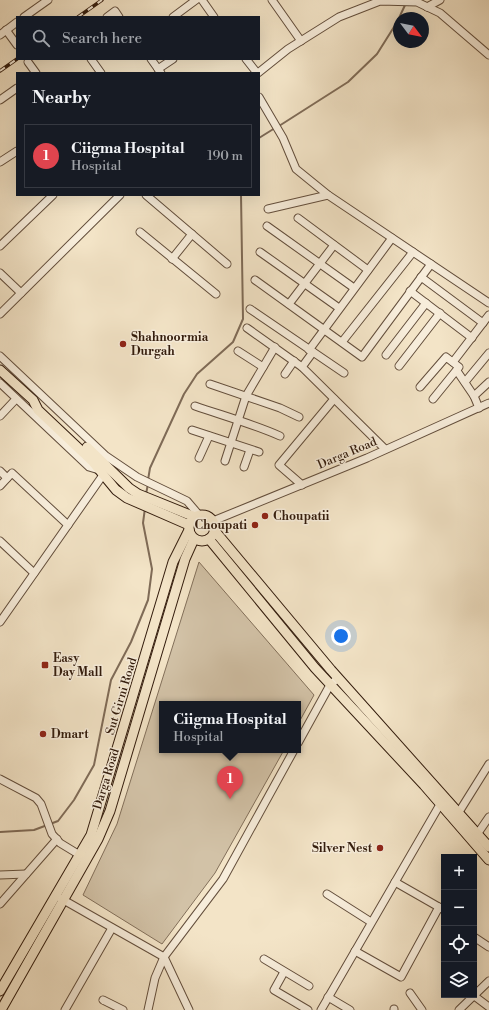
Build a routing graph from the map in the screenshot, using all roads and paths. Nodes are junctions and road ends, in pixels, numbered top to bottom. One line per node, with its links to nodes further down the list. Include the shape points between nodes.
1 (48, 0): 9 (street)
2 (196, 0): 12 (street)
3 (202, 0): 13 (street)
4 (272, 0): 16 (street)
5 (440, 0): 8 (street)
6 (379, 1): 7 (street); 16 (street, via 339,17)
7 (400, 1): 8 (street, via 417,2)
8 (427, 7): 18 (street, via 440,14)
9 (25, 16)
10 (108, 16): 11 (street, via 115,11)
11 (118, 16)
12 (174, 16)
13 (213, 16)
14 (16, 23): 15 (street)
15 (3, 32): 17 (street)
16 (301, 41): 28 (street)
17 (16, 44)
18 (489, 55)
19 (92, 60): 26 (street)
20 (152, 60): 24 (street)
21 (172, 60): 24 (street)
22 (247, 60): 27 (street)
23 (28, 62): 25 (street)
24 (160, 71)
25 (35, 72)
26 (101, 72)
27 (256, 72)
28 (258, 72)
29 (16, 89): 31 (street)
30 (260, 99): 37 (street, via 283,138 296,169)
31 (0, 100)
32 (16, 152): 33 (street)
33 (0, 162)
34 (52, 196): 45 (street)
35 (119, 196): 59 (street)
36 (147, 196): 42 (street)
37 (328, 196): 38 (street); 43 (street)
38 (268, 209)
39 (298, 218): 44 (street)
40 (267, 226): 49 (street)
41 (140, 232): 48 (street)
42 (192, 234): 48 (street); 50 (street)
43 (392, 238): 47 (street); 52 (street)
44 (334, 245): 49 (street); 52 (street)
45 (0, 246)
46 (260, 252): 56 (street)
47 (413, 252): 51 (street); 73 (street)
48 (172, 259): 60 (street)
49 (320, 263): 56 (street); 57 (street)
50 (227, 264)
51 (431, 264): 54 (street); 62 (street)
52 (368, 270): 57 (street)
53 (0, 272): 59 (street)
54 (421, 277): 58 (street); 69 (street)
55 (255, 280): 63 (street)
56 (305, 284): 63 (street); 64 (street)
57 (354, 288): 64 (street)
58 (410, 291): 61 (street); 73 (street, via 362,357)
59 (21, 293): 67 (street)
60 (216, 294)
61 (426, 303): 66 (street); 78 (street)
62 (489, 303)
63 (289, 304): 71 (street)
64 (339, 308): 71 (street)
65 (250, 309): 76 (street)
66 (440, 313): 72 (street); 82 (street)
67 (0, 314)
68 (489, 315): 69 (street)
69 (483, 323): 72 (street)
70 (247, 328): 74 (street)
71 (324, 330): 73 (street); 76 (street)
72 (472, 338): 81 (street)
73 (342, 342)
74 (276, 348): 80 (street); 83 (street)
75 (238, 351): 83 (street)
76 (311, 351): 84 (street); 87 (street)
77 (489, 353): 89 (street)
78 (386, 355)
79 (0, 356): 121 (street, via 106,456 137,477 187,502)
80 (294, 361): 84 (street); 88 (street)
81 (453, 362): 86 (street, via 459,367); 93 (street, via 446,357)
82 (399, 366)
83 (263, 367): 94 (street)
84 (302, 367): 97 (street)
85 (0, 370): 99 (main road)
86 (457, 370): 89 (street); 98 (street)
87 (344, 373)
88 (285, 374)
89 (465, 382): 95 (street)
90 (489, 382): 95 (street)
91 (0, 383): 96 (street)
92 (210, 384): 94 (street)
93 (420, 387)
94 (246, 396): 104 (street); 105 (street)
95 (474, 396): 102 (street)
96 (16, 399): 103 (street); 117 (street, via 89,467)
97 (334, 399): 111 (street); 119 (street, via 279,465)
98 (433, 399)
99 (33, 400): 117 (main road, via 38,410 92,461); 121 (main road, via 40,403 129,488 138,494)
100 (489, 403): 102 (street, Darga Road)
101 (195, 406): 105 (street)
102 (479, 408): 111 (street, Darga Road)
103 (0, 416)
104 (299, 417)
105 (238, 421): 108 (street); 109 (street)
106 (192, 430): 107 (street)
107 (209, 436): 109 (street); 113 (street)
108 (280, 436)
109 (230, 444): 110 (street); 114 (street)
110 (250, 450): 112 (street); 115 (street)
111 (385, 450): 119 (street, Darga Road)
112 (259, 452)
113 (199, 458)
114 (226, 461)
115 (244, 467)
116 (0, 471): 118 (street)
117 (101, 473): 123 (street); 124 (main road, via 127,498)
118 (7, 478): 120 (street); 123 (street, via 12,473)
119 (302, 485): 122 (street, Darga Road)
120 (0, 486)
121 (197, 516): 122 (main road, via 209,517); 124 (main road)
122 (213, 521): 125 (main road)
123 (68, 525): 129 (street)
124 (189, 528): 126 (main road); 144 (main road, Sut Girni Road, via 173,562)
125 (214, 530): 127 (main road); 131 (main road)
126 (194, 539): 127 (main road); 144 (main road, Darga Road, via 185,559 110,811 98,839)
127 (209, 539): 132 (main road)
128 (0, 541): 129 (street)
129 (34, 573): 130 (street)
130 (0, 622)
131 (338, 678): 132 (street); 137 (main road)
132 (330, 685): 133 (street); 138 (main road)
133 (301, 738)
134 (292, 753): 158 (street, via 223,879)
135 (489, 764): 139 (street)
136 (0, 779): 142 (street, via 36,798 41,804)
137 (444, 796): 138 (street); 139 (main road)
138 (440, 804): 145 (main road); 148 (street)
139 (459, 812): 141 (main road)
140 (489, 817): 141 (street)
141 (478, 833): 143 (main road)
142 (54, 837): 144 (street); 146 (street)
143 (489, 846)
144 (83, 857): 150 (main road, Darga Road)
145 (489, 860)
146 (26, 874): 147 (street); 151 (street)
147 (0, 875)
148 (395, 882): 152 (street); 153 (street)
149 (327, 894): 153 (street)
150 (60, 897): 154 (street); 163 (main road); 172 (main road, Darga Road)
151 (0, 904)
152 (441, 909): 157 (street, via 401,977)
153 (371, 922): 157 (street)
154 (112, 928): 158 (street); 173 (street)
155 (477, 939): 156 (street)
156 (489, 947)
157 (355, 951): 166 (street)
158 (164, 957): 175 (street, via 155,978); 176 (street)
159 (264, 959): 160 (street)
160 (284, 972): 162 (street); 177 (street, via 274,990)
161 (489, 981): 165 (street)
162 (309, 986)
163 (0, 991)
164 (410, 993): 180 (street)
165 (477, 993)
166 (328, 997): 178 (street); 179 (street)
167 (472, 998): 181 (street)
168 (477, 998): 171 (street)
169 (103, 1000): 170 (street)
170 (111, 1007): 174 (street)
171 (489, 1007)
172 (0, 1010)
173 (65, 1010)
174 (123, 1010)
175 (148, 1010)
176 (189, 1010)
177 (308, 1010)
178 (321, 1010)
179 (350, 1010)
180 (422, 1010)
181 (459, 1010)

